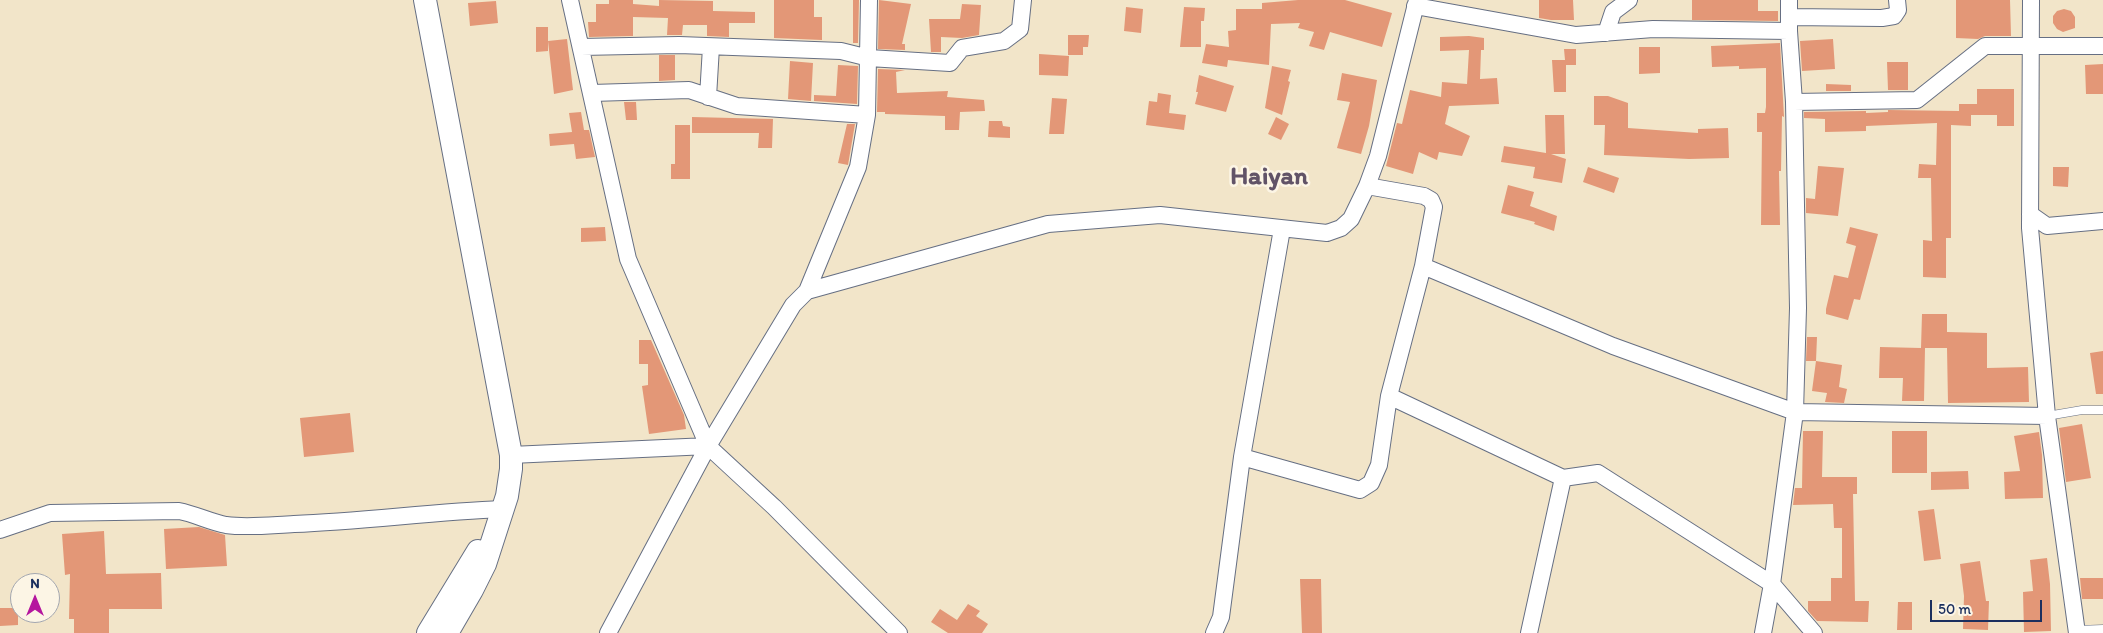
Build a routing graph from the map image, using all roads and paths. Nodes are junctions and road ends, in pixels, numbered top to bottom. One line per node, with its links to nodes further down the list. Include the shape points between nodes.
1 (425, 0): 32 (street)
2 (570, 0): 14 (street)
3 (869, 0): 16 (street)
4 (1023, 0): 16 (street, via 1020,29 1004,40 962,48 950,64)
5 (1629, 0): 11 (street, via 1613,12)
6 (1789, 0): 10 (street)
7 (1897, 0): 10 (street, via 1898,10 1894,16)
8 (2031, 0): 12 (street)
9 (1416, 3): 11 (street, via 1576,35); 21 (street, via 1378,156)
10 (1789, 24): 11 (street); 19 (street)
11 (1606, 33)
12 (2032, 46): 13 (street); 19 (street, via 1985,46 1917,100); 22 (street)
13 (2103, 46)
14 (581, 47): 15 (street); 17 (street)
15 (711, 47): 16 (street, via 841,50); 18 (street)
16 (869, 58): 20 (street)
17 (592, 92): 18 (street, via 689,90); 31 (street, via 628,259)
18 (708, 97): 20 (street, via 737,106)
19 (1794, 102): 29 (street, via 1798,308)
20 (866, 115): 26 (street, via 858,167)
21 (1367, 186): 24 (street, via 1351,219 1341,228 1327,232); 25 (street, via 1431,200 1434,207)
22 (2030, 214): 23 (street, via 2046,226); 30 (street)
23 (2103, 222)
24 (1282, 228): 26 (street, via 1160,215 1048,224); 33 (street)
25 (1422, 266): 27 (street); 29 (street, via 1613,346)
26 (807, 291): 31 (street, via 794,305)
27 (1389, 396): 33 (street, via 1379,465 1371,483 1360,490); 34 (street)
28 (2103, 410): 30 (lane)
29 (1795, 412): 30 (street); 38 (street)
30 (2047, 416): 40 (street)
31 (708, 446): 32 (street); 43 (street); 44 (street, via 774,507)
32 (511, 455): 35 (street, via 510,482)
33 (1242, 457): 45 (street, via 1222,617)
34 (1563, 478): 38 (street, via 1598,473); 46 (street)
35 (502, 509): 36 (street, via 336,522 237,525 179,511 50,513); 37 (street)
36 (0, 530)
37 (493, 536): 41 (street, via 472,560); 42 (street, via 479,577)
38 (1772, 584): 47 (street); 48 (street)
39 (2103, 629): 40 (lane)
40 (2077, 631)
41 (428, 633)
42 (447, 633)
43 (608, 633)
44 (899, 633)
45 (1214, 633)
46 (1529, 633)
47 (1763, 633)
48 (1814, 633)

